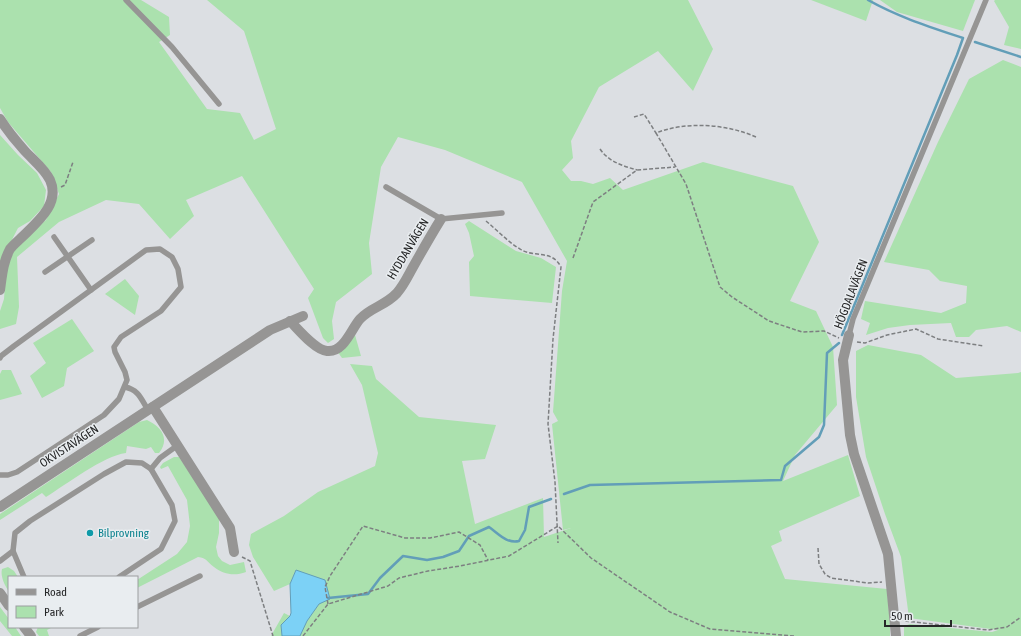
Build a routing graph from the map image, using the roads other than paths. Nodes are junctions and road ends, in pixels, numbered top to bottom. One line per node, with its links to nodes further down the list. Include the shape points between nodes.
1 (126, 0): 3 (lane, via 172,47)
2 (986, 0): 16 (lane, HÖGDALAVÄGEN, via 853,319)
3 (219, 104)
4 (0, 118): 12 (street, via 8,131 43,169 50,181 52,200 44,215 11,248 2,270)
5 (386, 187): 7 (lane, HYDDANVÄGEN)
6 (502, 212): 7 (lane, HYDDANVÄGEN)
7 (441, 219): 15 (street, HYDDANVÄGEN, via 401,288 387,303 366,313 341,346 327,351 318,349)
8 (54, 237): 10 (lane)
9 (92, 240): 10 (lane)
10 (68, 256): 11 (lane); 13 (lane)
11 (45, 272)
12 (0, 290)
13 (91, 290): 17 (lane); 18 (lane, via 146,250 160,249 172,257 178,269 180,287 161,312 121,337 114,347 125,372)
14 (302, 316): 15 (street, OKVISTAVÄGEN)
15 (290, 321): 19 (street, OKVISTAVÄGEN, via 270,330)
16 (848, 338): 35 (street, HÖGDALAVÄGEN, via 843,360 850,435 888,554)
17 (0, 358)
18 (125, 387): 19 (lane, via 138,394); 22 (lane, via 119,400 104,415 17,472)
19 (150, 409): 20 (street); 23 (street, OKVISTAVÄGEN)
20 (178, 445): 21 (lane); 25 (street, via 230,528)
21 (150, 469): 24 (lane, via 142,463 126,462 104,474 30,520 15,533); 28 (lane, via 172,505 175,521 161,549)
22 (0, 475)
23 (0, 507)
24 (13, 551): 26 (lane); 27 (lane)
25 (234, 552)
26 (0, 561)
27 (24, 576)
28 (120, 576)
29 (200, 576): 32 (lane)
30 (0, 593): 31 (street)
31 (8, 605)
32 (138, 607)
33 (96, 628): 34 (lane)
34 (80, 636)
35 (896, 636)

